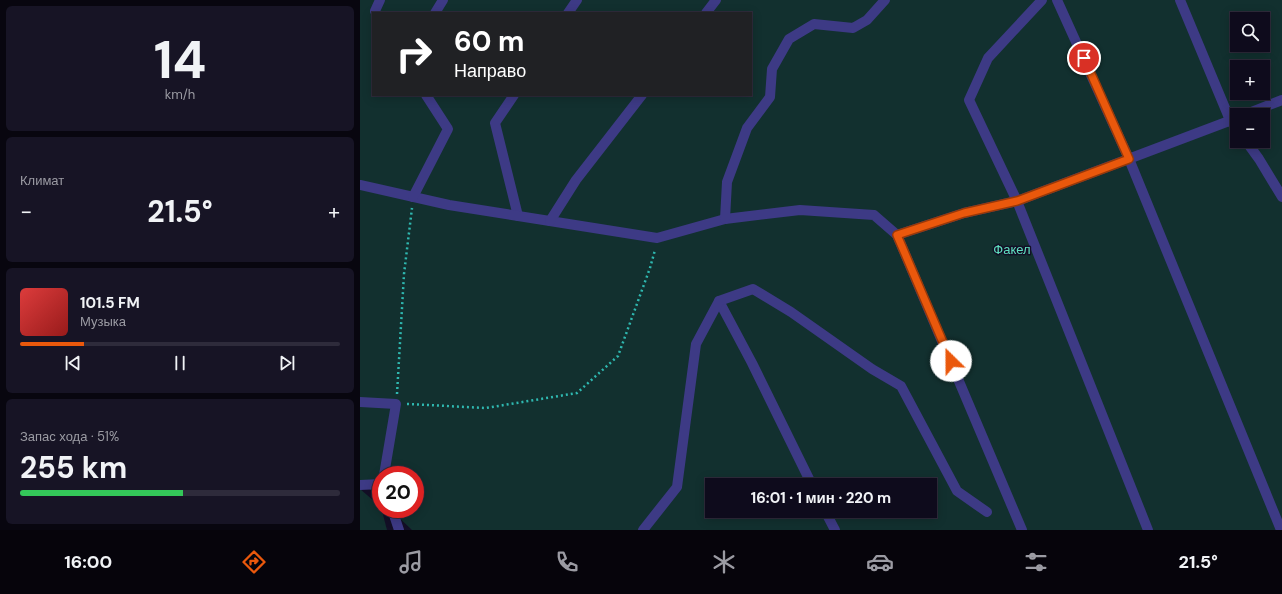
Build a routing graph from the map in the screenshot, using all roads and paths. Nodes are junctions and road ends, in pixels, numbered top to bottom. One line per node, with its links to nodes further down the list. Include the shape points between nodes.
1 (380, 0): 9 (lane)
2 (443, 0): 10 (lane)
3 (577, 0): 11 (lane)
4 (716, 0): 12 (lane)
5 (885, 0): 27 (lane, via 867,20 853,28 814,24 789,39 772,70 770,97 747,128 727,182)
6 (1042, 0): 25 (lane, via 988,58 969,100)
7 (1057, 0): 21 (lane)
8 (1180, 0): 18 (lane)
9 (375, 12)
10 (436, 12)
11 (569, 12)
12 (707, 12)
13 (427, 96): 23 (lane, via 448,129)
14 (513, 96): 26 (lane, via 495,123)
15 (641, 96): 28 (lane, via 576,180)
16 (1282, 100): 17 (lane)
17 (1262, 108)
18 (1230, 110)
19 (1230, 121): 21 (lane)
20 (1251, 148): 24 (lane)
21 (1129, 159): 25 (lane); 46 (lane)
22 (360, 185): 23 (lane)
23 (413, 197): 26 (lane); 33 (path, via 404,274)
24 (1282, 197)
25 (1017, 201): 29 (lane, via 964,213); 45 (lane)
26 (518, 216): 28 (lane)
27 (726, 219): 29 (lane, via 800,210 874,215); 30 (lane)
28 (550, 221): 30 (lane)
29 (897, 235): 44 (lane)
30 (657, 238): 33 (path, via 650,268 618,356 577,393 486,408)
31 (719, 301): 35 (lane); 38 (lane, via 753,289 901,386 957,491); 42 (lane, via 696,344 677,488)
32 (360, 402): 33 (lane)
33 (396, 404): 34 (lane)
34 (386, 466)
35 (809, 478)
36 (372, 484): 37 (lane)
37 (360, 485)
38 (987, 512)
39 (395, 518): 41 (lane)
40 (829, 518): 43 (lane)
41 (399, 530)
42 (643, 530)
43 (836, 530)
44 (1022, 530)
45 (1148, 530)
46 (1281, 530)

